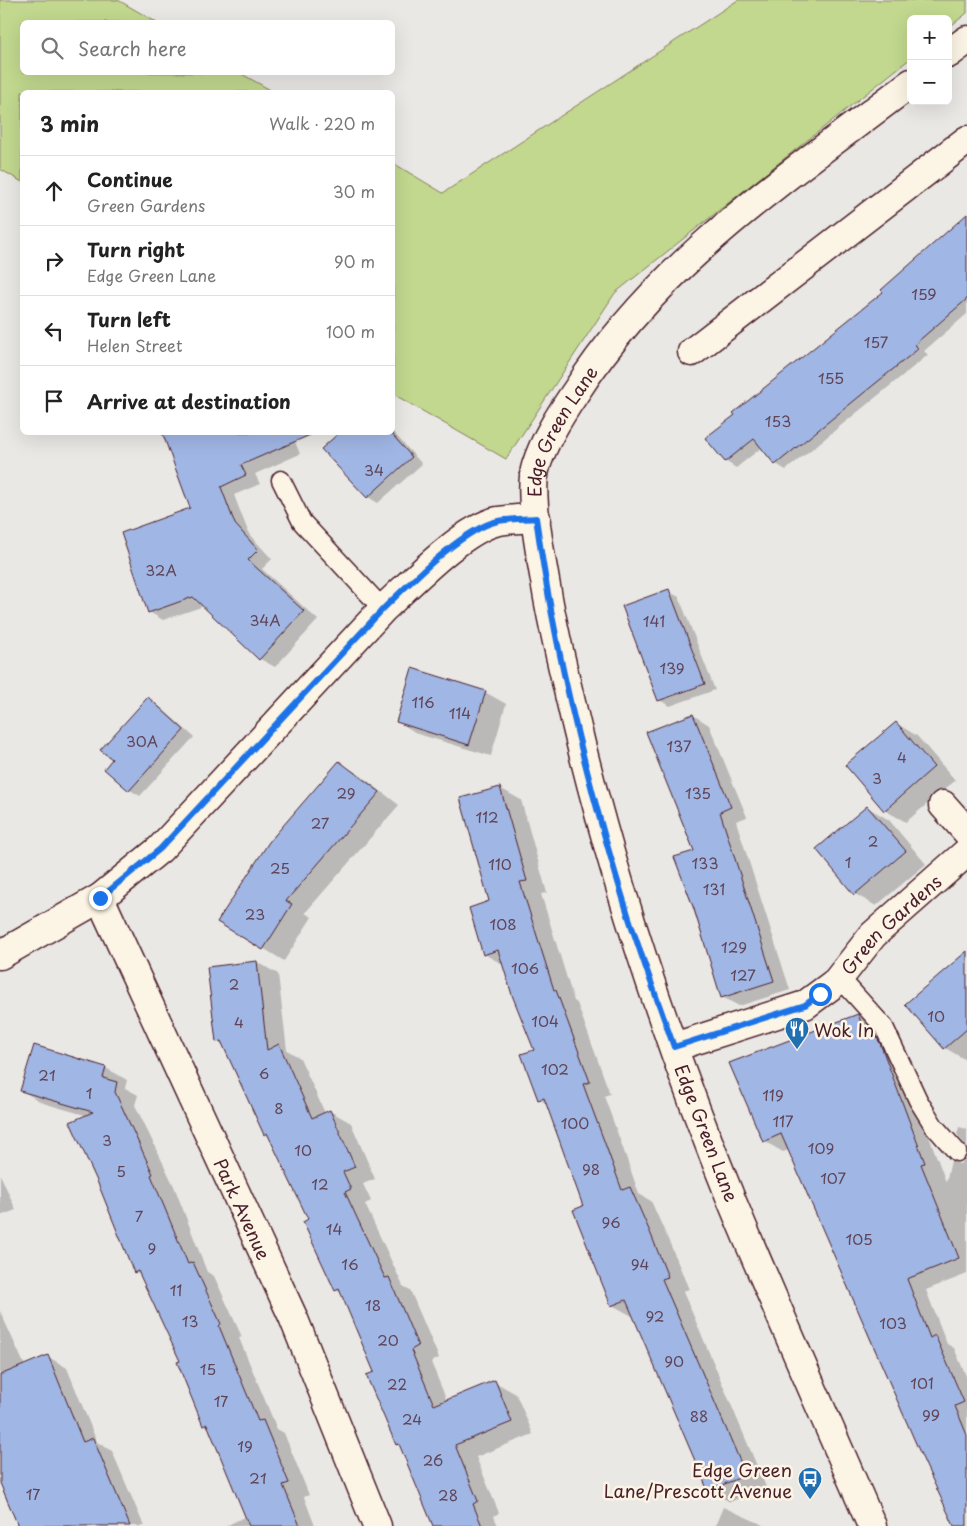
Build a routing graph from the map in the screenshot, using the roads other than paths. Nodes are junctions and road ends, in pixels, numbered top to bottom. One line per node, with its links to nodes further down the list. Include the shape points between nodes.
1 (967, 40): 2 (street)
2 (952, 51)
3 (907, 86): 7 (street, Edge Green Lane, via 707,240 666,278 625,324 591,368 541,451 531,485)
4 (967, 140): 5 (street)
5 (692, 352)
6 (281, 480): 8 (lane, via 302,522)
7 (536, 518): 8 (street, via 497,522 466,537); 15 (street, Edge Green Lane, via 553,624 591,786 629,919)
8 (383, 609): 12 (street, via 160,849)
9 (943, 805): 10 (street)
10 (967, 832)
11 (967, 852): 14 (street, Green Gardens, via 873,935)
12 (100, 898): 13 (street); 17 (street, Park Avenue, via 294,1317)
13 (0, 955)
14 (839, 977): 15 (street, Green Gardens, via 805,1005); 16 (lane, via 884,1027 918,1100 934,1126)
15 (674, 1047): 18 (street, Edge Green Lane, via 733,1203)
16 (957, 1152)
17 (377, 1526)
18 (872, 1526)

